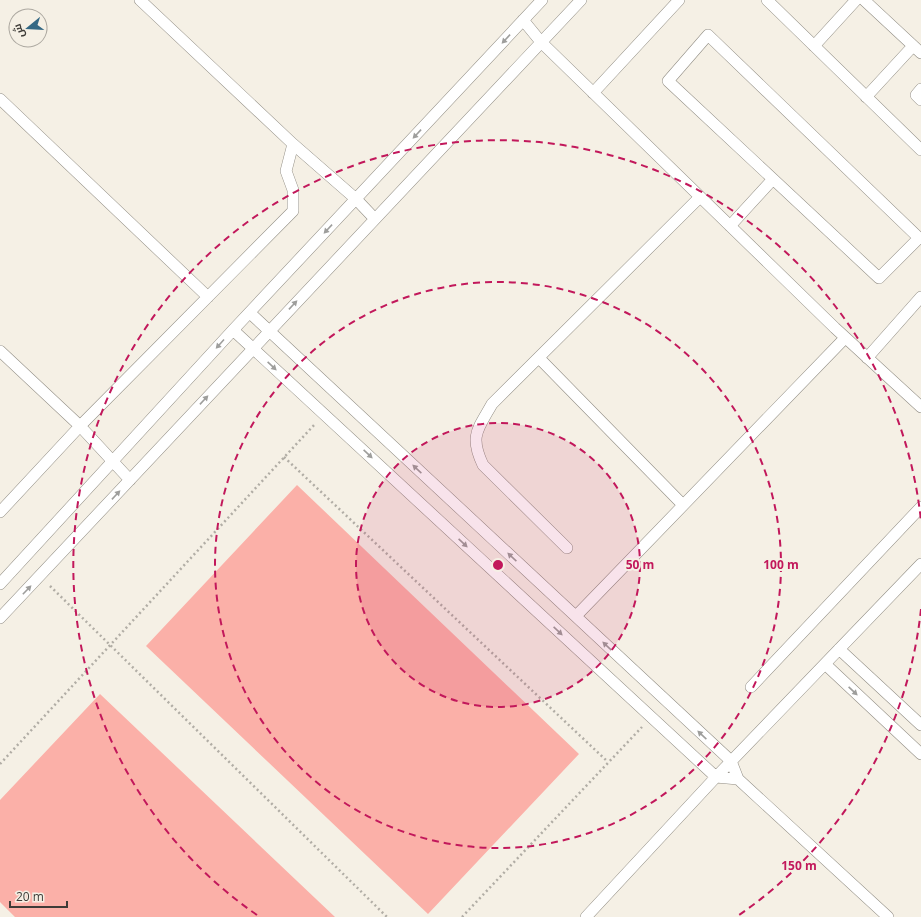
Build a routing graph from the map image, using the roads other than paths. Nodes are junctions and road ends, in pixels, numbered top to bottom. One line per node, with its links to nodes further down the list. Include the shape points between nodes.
1 (140, 0): 17 (lane)
2 (542, 0): 8 (lane)
3 (582, 0): 9 (lane)
4 (678, 0): 13 (lane)
5 (767, 0): 10 (lane)
6 (856, 0): 10 (lane)
7 (864, 0): 11 (lane)
8 (523, 20): 9 (lane); 21 (lane, one-way to 21)
9 (541, 42): 13 (lane); 22 (lane)
10 (814, 46): 14 (lane)
11 (917, 50): 14 (lane)
12 (921, 89): 16 (lane, via 916,95)
13 (593, 93): 20 (lane)
14 (866, 97): 18 (lane)
15 (0, 99): 24 (lane)
16 (921, 100)
17 (293, 144): 21 (lane); 24 (lane, via 286,171 293,190 293,211)
18 (921, 150)
19 (773, 179): 19 (lane, via 879,278 918,238 708,35 668,81); 23 (lane)
20 (700, 197): 23 (lane); 32 (lane)
21 (356, 199): 22 (lane); 26 (lane, one-way to 26)
22 (374, 218): 28 (lane, one-way to 22)
23 (730, 226): 29 (lane)
24 (208, 297): 35 (lane)
25 (921, 297): 33 (lane)
26 (250, 313): 27 (lane); 28 (lane)
27 (233, 330): 30 (lane); 36 (lane, one-way to 36)
28 (269, 331): 30 (lane); 44 (lane, one-way to 28)
29 (845, 338): 33 (lane); 38 (lane)
30 (252, 348): 37 (lane, one-way to 30); 52 (lane, one-way to 52)
31 (0, 351): 35 (lane)
32 (539, 358): 38 (lane); 41 (lane, via 492,404 475,437 483,464)
33 (867, 358): 34 (lane)
34 (921, 407)
35 (80, 426): 36 (lane); 40 (lane)
36 (113, 462): 37 (lane); 43 (lane)
37 (130, 480): 45 (lane, one-way to 37)
38 (683, 505): 44 (lane)
39 (921, 507): 48 (lane)
40 (0, 512)
41 (567, 548)
42 (921, 564): 46 (lane)
43 (0, 584)
44 (576, 616): 51 (lane, one-way to 44)
45 (0, 618)
46 (840, 649): 47 (lane); 49 (lane)
47 (825, 664): 50 (lane, one-way to 50); 51 (lane)
48 (751, 687)
49 (921, 725)
50 (921, 754)
51 (731, 761): 52 (lane); 53 (lane)
52 (716, 777): 53 (lane); 54 (lane)
53 (738, 779): 55 (lane)
54 (586, 917)
55 (888, 917)

